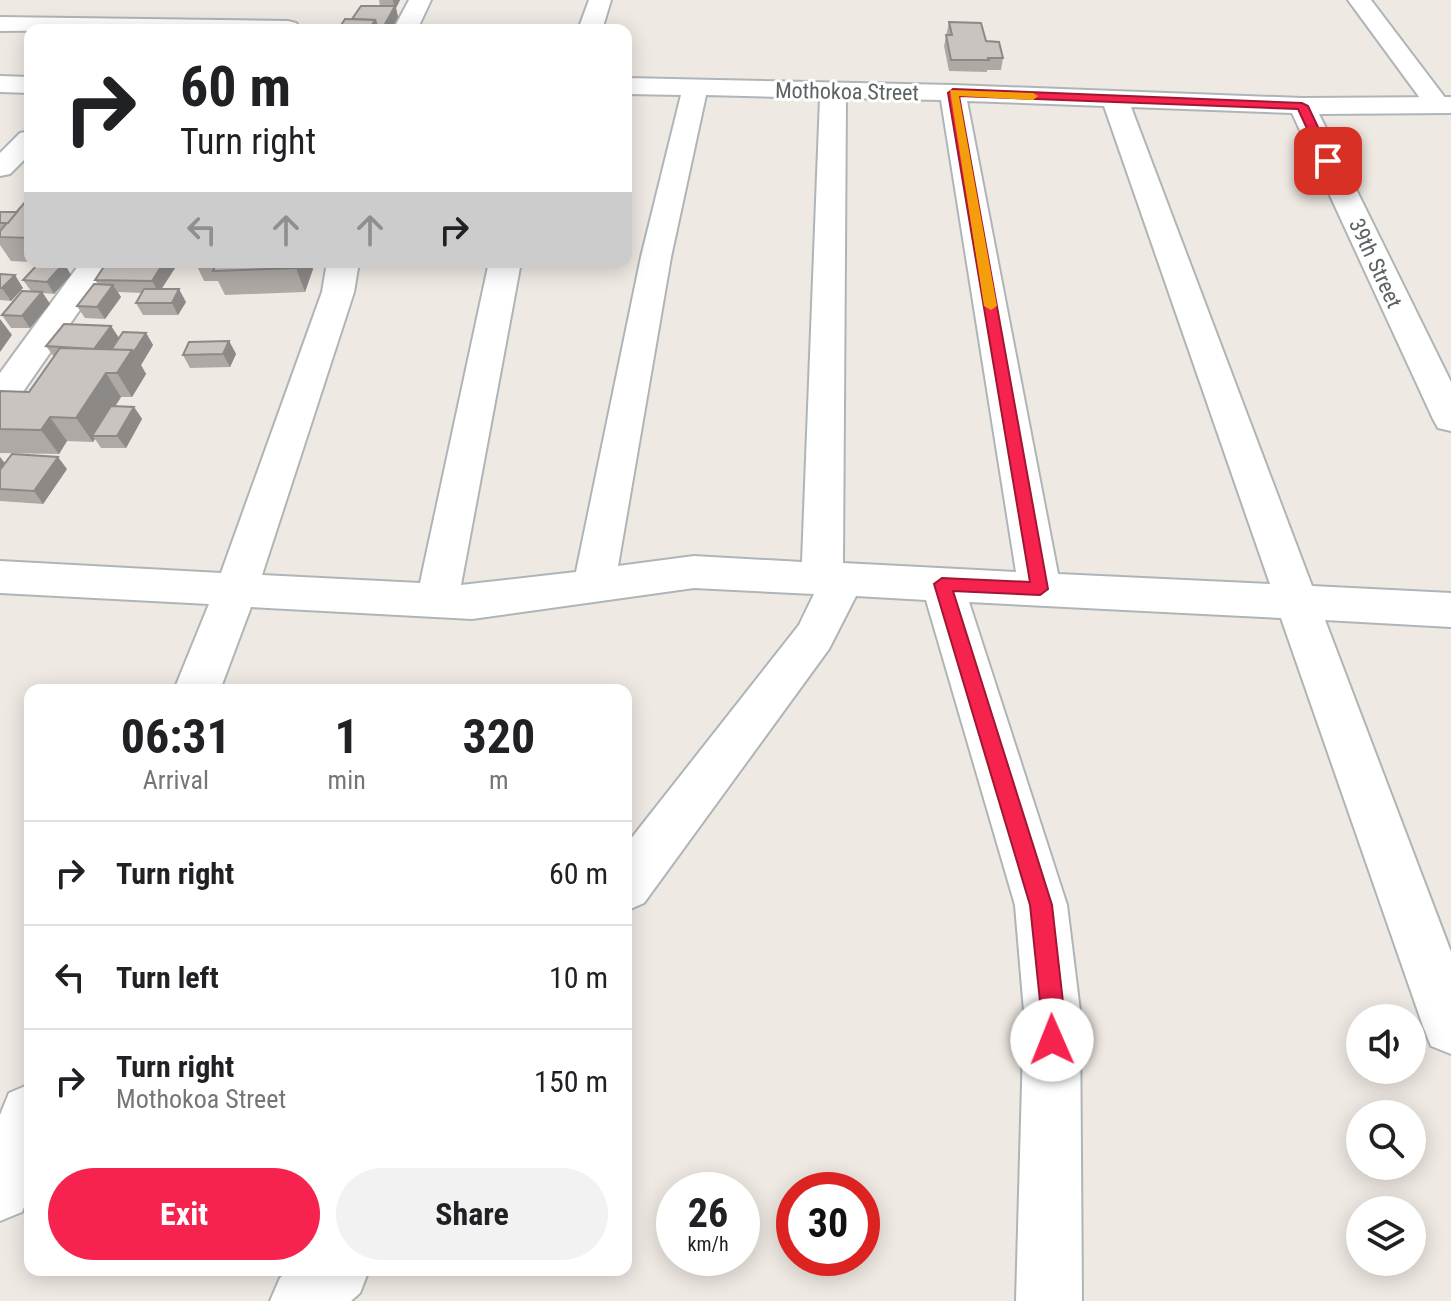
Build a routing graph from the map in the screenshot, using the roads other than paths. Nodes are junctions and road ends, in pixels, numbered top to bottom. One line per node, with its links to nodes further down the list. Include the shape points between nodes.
1 (420, 0): 6 (street)
2 (600, 0): 7 (street)
3 (1359, 0): 15 (street)
4 (291, 22): 5 (street)
5 (0, 24)
6 (408, 24)
7 (592, 24)
8 (0, 84): 9 (street)
9 (24, 85)
10 (632, 86): 11 (street, Mothokoa Street)
11 (695, 88): 12 (street, Mothokoa Street); 28 (street, via 656,257)
12 (833, 91): 13 (street, Mothokoa Street); 26 (street)
13 (953, 93): 14 (street, Mothokoa Street); 29 (street)
14 (1115, 100): 16 (street, Mothokoa Street); 32 (street)
15 (1444, 104): 16 (street, Mothokoa Street)
16 (1302, 106): 22 (street, 39th Street)
17 (24, 145): 18 (street)
18 (0, 168)
19 (93, 268): 23 (street)
20 (342, 268): 30 (street)
21 (504, 268): 31 (street)
22 (1434, 352): 24 (street, 39th Street)
23 (0, 398)
24 (1451, 419)
25 (0, 577): 30 (street)
26 (833, 578): 27 (street); 28 (street, via 694,572); 35 (street, via 814,637)
27 (942, 584): 29 (street); 41 (street, via 1041,905 1052,1011)
28 (594, 585): 31 (street, via 472,602)
29 (1040, 589): 32 (street)
30 (236, 590): 31 (street); 34 (street)
31 (437, 600)
32 (1296, 602): 33 (street); 36 (street)
33 (1451, 610)
34 (199, 684)
35 (632, 878)
36 (1451, 1026)
37 (24, 1129): 38 (street)
38 (0, 1190)
39 (330, 1276): 40 (street)
40 (303, 1301)
41 (1049, 1301)

